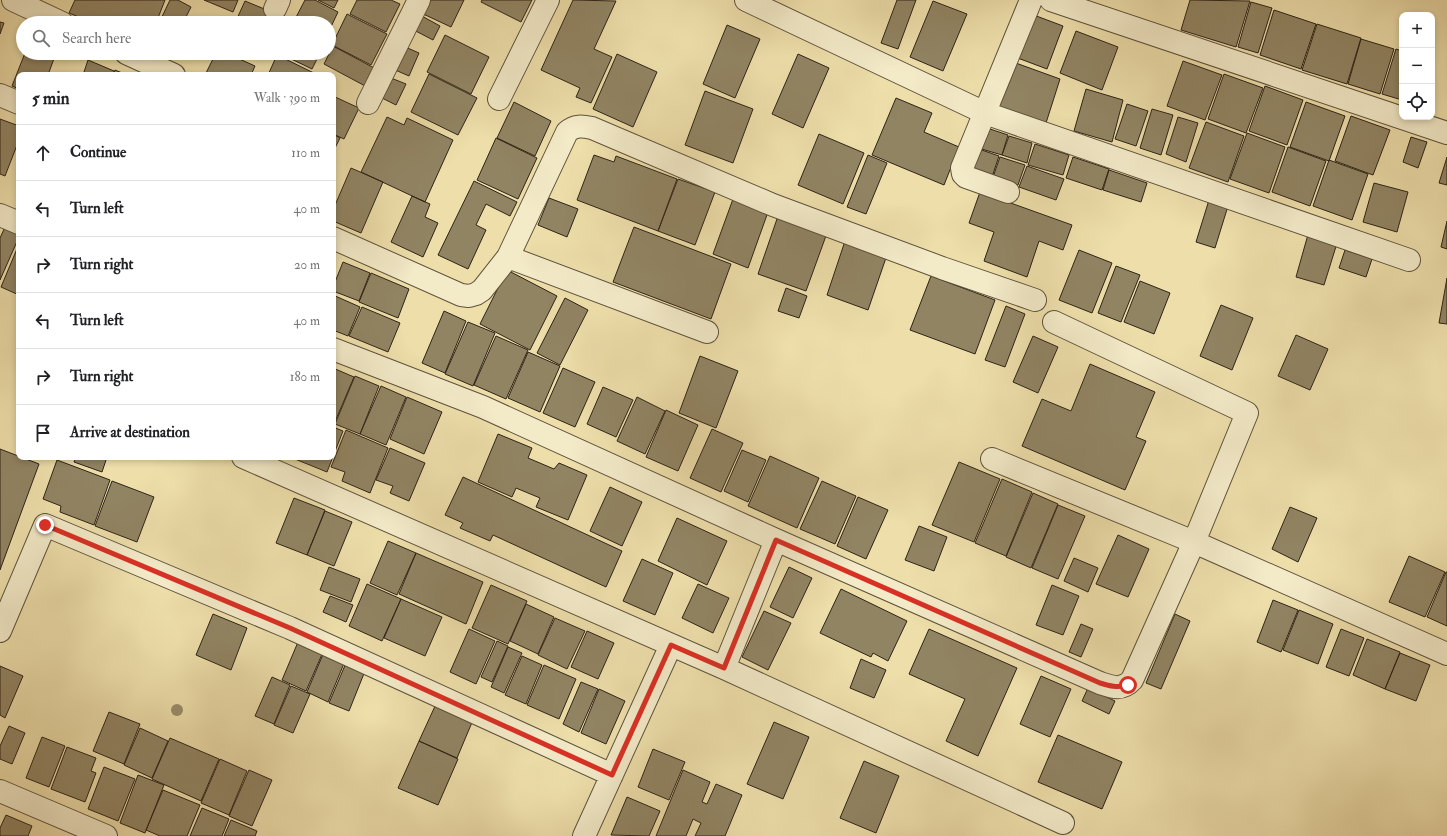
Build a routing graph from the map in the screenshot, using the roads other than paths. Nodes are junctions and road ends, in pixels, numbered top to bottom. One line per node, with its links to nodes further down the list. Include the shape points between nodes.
1 (13, 0): 7 (street)
2 (419, 0): 13 (street)
3 (548, 0): 11 (street)
4 (746, 0): 14 (street)
5 (1031, 0): 14 (street)
6 (1051, 0): 15 (street)
7 (47, 16)
8 (141, 60): 9 (street)
9 (167, 72)
10 (0, 95): 12 (street)
11 (499, 99)
12 (16, 102)
13 (368, 104)
14 (985, 113): 16 (street, via 962,168 963,174); 21 (street)
15 (1447, 133)
16 (1008, 192)
17 (0, 215): 18 (street)
18 (16, 222)
19 (336, 239): 20 (street, via 461,295 469,296 482,290)
20 (508, 257): 22 (street, via 567,132 572,128 584,126 773,204); 24 (street)
21 (1409, 260)
22 (1035, 300)
23 (1054, 322): 29 (street, via 1247,412)
24 (707, 332)
25 (336, 350): 28 (street, via 483,407)
26 (992, 459): 29 (street)
27 (250, 460): 31 (street)
28 (776, 540): 29 (street, via 1100,683 1120,688 1132,680); 33 (street)
29 (1194, 542): 32 (street)
30 (0, 631): 34 (street, via 45,525 290,628)
31 (671, 645): 33 (street); 34 (street)
32 (1447, 654)
33 (724, 668): 36 (street)
34 (612, 775): 38 (street)
35 (0, 791): 37 (street)
36 (1063, 823)
37 (106, 836)
38 (584, 836)

